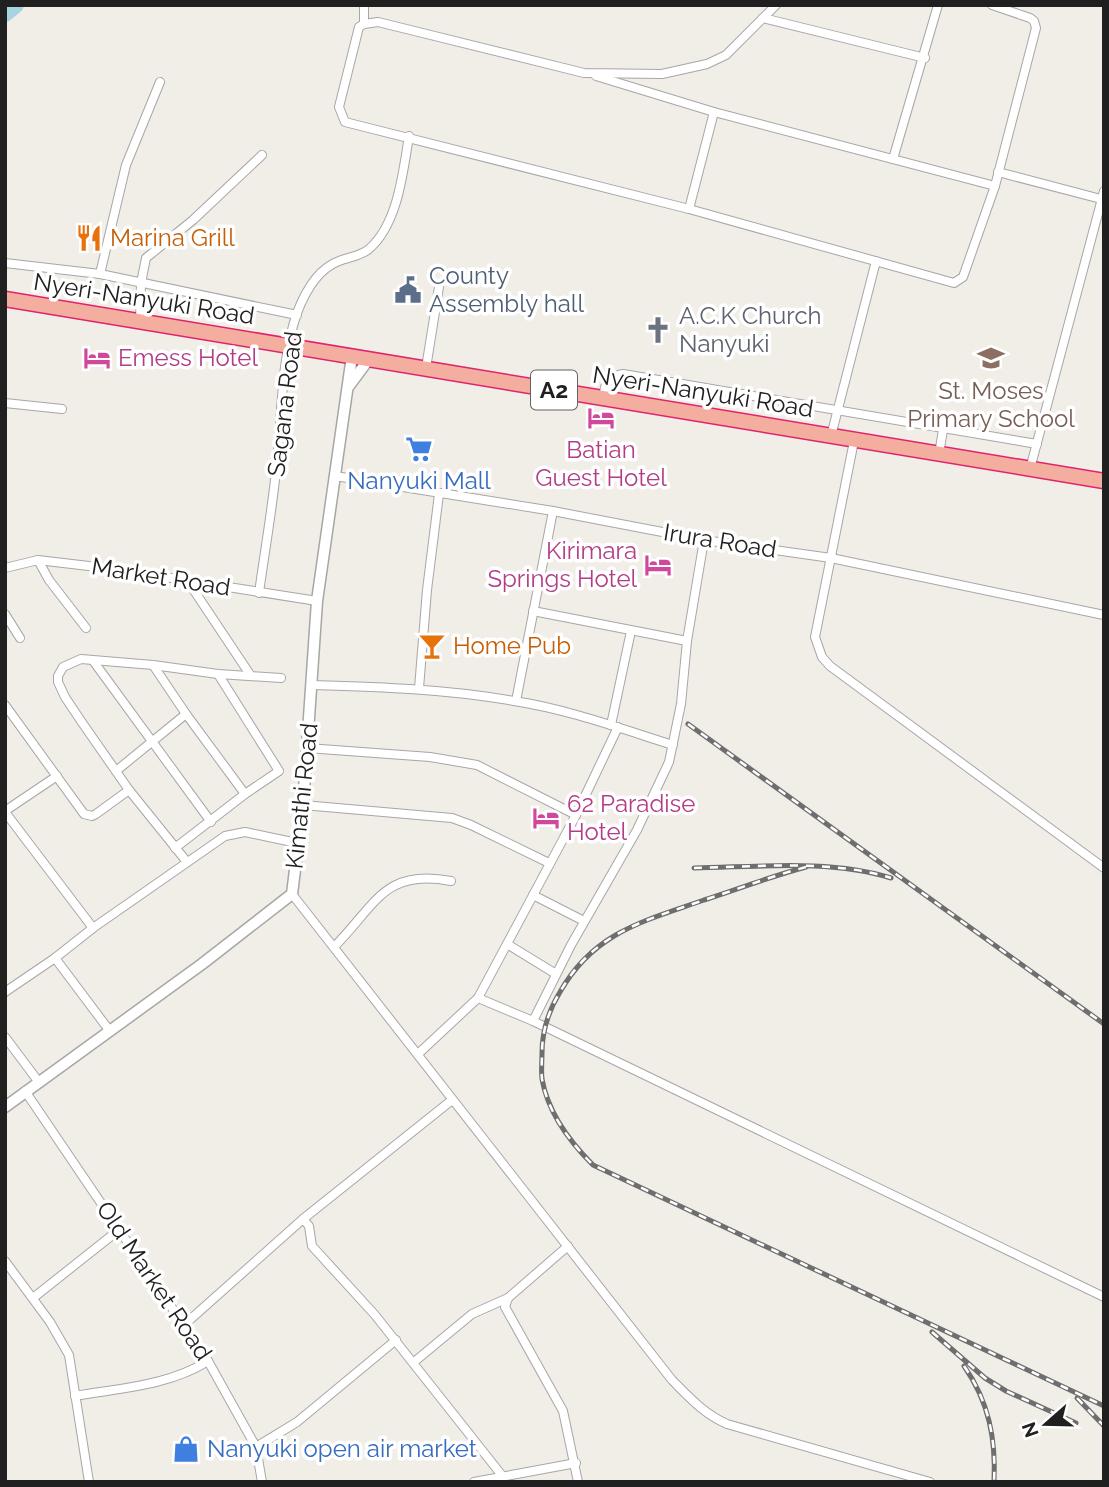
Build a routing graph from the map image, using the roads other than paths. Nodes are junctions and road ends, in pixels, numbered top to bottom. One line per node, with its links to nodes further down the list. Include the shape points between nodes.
1 (364, 5): 6 (street)
2 (776, 5): 5 (street)
3 (938, 5): 7 (street)
4 (992, 5): 14 (street, via 1030,18 1036,28)
5 (763, 18): 7 (street); 8 (street, via 726,55 707,64 662,74)
6 (363, 24): 8 (street, via 378,22); 11 (street, via 339,112 345,122)
7 (925, 58): 13 (street)
8 (584, 73): 10 (street)
9 (160, 82): 20 (street, via 125,165)
10 (714, 112): 13 (street); 17 (street)
11 (409, 136): 17 (street); 24 (street, Sagana Road, via 399,193 385,227 367,251 323,271)
12 (262, 155): 21 (street, via 146,258)
13 (893, 159): 15 (street)
14 (998, 172): 15 (street); 16 (street)
15 (995, 186): 18 (street, via 960,280 954,283)
16 (1102, 195): 38 (street)
17 (688, 209): 18 (street)
18 (876, 261): 34 (street)
19 (5, 263): 20 (street)
20 (100, 274): 21 (street)
21 (141, 283): 24 (street); 25 (street)
22 (439, 287): 29 (street)
23 (5, 299): 25 (highway, Nyeri-Nanyuki Road / A2)
24 (297, 315): 26 (street, Sagana Road)
25 (140, 321): 26 (highway, Nyeri-Nanyuki Road / A2)
26 (290, 346): 27 (highway, Nyeri-Nanyuki Road / A2); 50 (street, Sagana Road)
27 (352, 356): 28 (highway, Nyeri-Nanyuki Road / A2); 30 (street, Kimathi Road)
28 (369, 359): 29 (highway, Nyeri-Nanyuki Road / A2); 30 (street, Kimathi Road)
29 (426, 368): 31 (highway, Nyeri-Nanyuki Road / A2)
30 (349, 386): 41 (street, Kimathi Road)
31 (603, 398): 34 (street, via 605,381 623,374); 36 (highway, Nyeri-Nanyuki Road / A2)
32 (5, 403): 33 (street)
33 (62, 409)
34 (838, 412): 35 (street); 36 (street)
35 (943, 430): 38 (street); 39 (street)
36 (831, 436): 37 (highway, Nyeri-Nanyuki Road / A2)
37 (855, 441): 39 (highway, Nyeri-Nanyuki Road / A2); 46 (street)
38 (1037, 444): 40 (street)
39 (939, 454): 40 (highway, Nyeri-Nanyuki Road / A2)
40 (1030, 469): 42 (highway, Nyeri-Nanyuki Road / A2)
41 (335, 476): 43 (street, Irura Road); 51 (street, Kimathi Road)
42 (1104, 481)
43 (439, 494): 44 (street, Irura Road); 65 (street)
44 (553, 511): 45 (street, Irura Road); 52 (street)
45 (705, 540): 46 (street, Irura Road); 58 (street)
46 (831, 558): 54 (street, Irura Road); 85 (street, via 815,638 825,662)
47 (38, 560): 48 (street, Market Road); 49 (street, Market Road); 55 (street)
48 (5, 568)
49 (187, 580): 50 (street, Market Road); 62 (street)
50 (259, 593): 51 (street, Market Road)
51 (317, 601): 64 (street, Kimathi Road)
52 (533, 611): 56 (street); 66 (street)
53 (5, 614): 57 (street)
54 (1104, 615)
55 (86, 628)
56 (631, 631): 58 (street); 69 (street)
57 (20, 638)
58 (687, 641): 71 (street)
59 (94, 662): 60 (street); 70 (street); 73 (street, via 81,659 70,663 63,667 58,682)
60 (153, 665): 61 (street); 68 (street)
61 (218, 674): 62 (street); 76 (street, via 280,769)
62 (251, 676): 63 (street)
63 (281, 678)
64 (312, 685): 65 (street); 72 (street, Kimathi Road)
65 (419, 688): 66 (street)
66 (516, 701): 69 (street)
67 (5, 705): 74 (street)
68 (186, 714): 70 (street); 76 (street)
69 (614, 726): 71 (street); 79 (street)
70 (153, 742): 73 (street); 80 (street)
71 (673, 745): 89 (street, via 637,830)
72 (307, 748): 77 (street, Kimathi Road); 79 (street, via 477,765)
73 (116, 771): 75 (street)
74 (57, 776): 75 (street, via 88,816); 78 (street)
75 (129, 790): 82 (street)
76 (245, 794): 80 (street)
77 (303, 805): 81 (street, Kimathi Road); 84 (street, via 452,818)
78 (5, 811): 90 (street)
79 (576, 815): 84 (street)
80 (211, 822): 82 (street)
81 (297, 843): 83 (street, via 233,833); 87 (street, Kimathi Road)
82 (175, 848): 83 (street)
83 (187, 862): 90 (street)
84 (550, 863): 88 (street)
85 (1104, 868)
86 (451, 881): 92 (street, via 402,880 387,889)
87 (292, 894): 92 (street); 98 (street, Kimathi Road)
88 (533, 895): 89 (street); 91 (street)
89 (584, 921): 94 (street)
90 (93, 928): 93 (street)
91 (507, 944): 94 (street); 96 (street)
92 (334, 947): 100 (street)
93 (55, 958): 95 (street); 98 (street)
94 (556, 974): 97 (street)
95 (5, 992)
96 (478, 998): 97 (street); 100 (street)
97 (533, 1021): 109 (street)
98 (109, 1030): 101 (street, Kimathi Road)
99 (5, 1037): 101 (street)
100 (418, 1054): 103 (street)
101 (38, 1081): 102 (street, Kimathi Road)
102 (25, 1091): 104 (street, Kimathi Road); 106 (street, Old Market Road)
103 (452, 1100): 105 (street); 107 (street)
104 (5, 1107)
105 (303, 1219): 112 (street); 113 (street, via 312,1246)
106 (120, 1230): 110 (street); 112 (street, Old Market Road)
107 (568, 1246): 111 (street); 124 (street, via 672,1380 706,1414)
108 (5, 1261): 110 (street)
109 (1104, 1297)
110 (33, 1298): 116 (street, via 69,1355)
111 (508, 1298): 115 (street, via 472,1314); 118 (street, via 508,1315 563,1412)
112 (184, 1325): 114 (street, Old Market Road)
113 (396, 1340): 115 (street); 117 (street, via 297,1422)
114 (208, 1361): 116 (street, via 171,1378); 117 (street, Old Market Road)
115 (414, 1362): 119 (street)
116 (75, 1395): 120 (street)
117 (256, 1447): 121 (street, Old Market Road)
118 (576, 1463): 119 (street); 123 (street)
119 (504, 1478): 122 (street)
120 (89, 1482)
121 (262, 1482)
122 (474, 1482)
123 (578, 1482)
124 (930, 1482)

